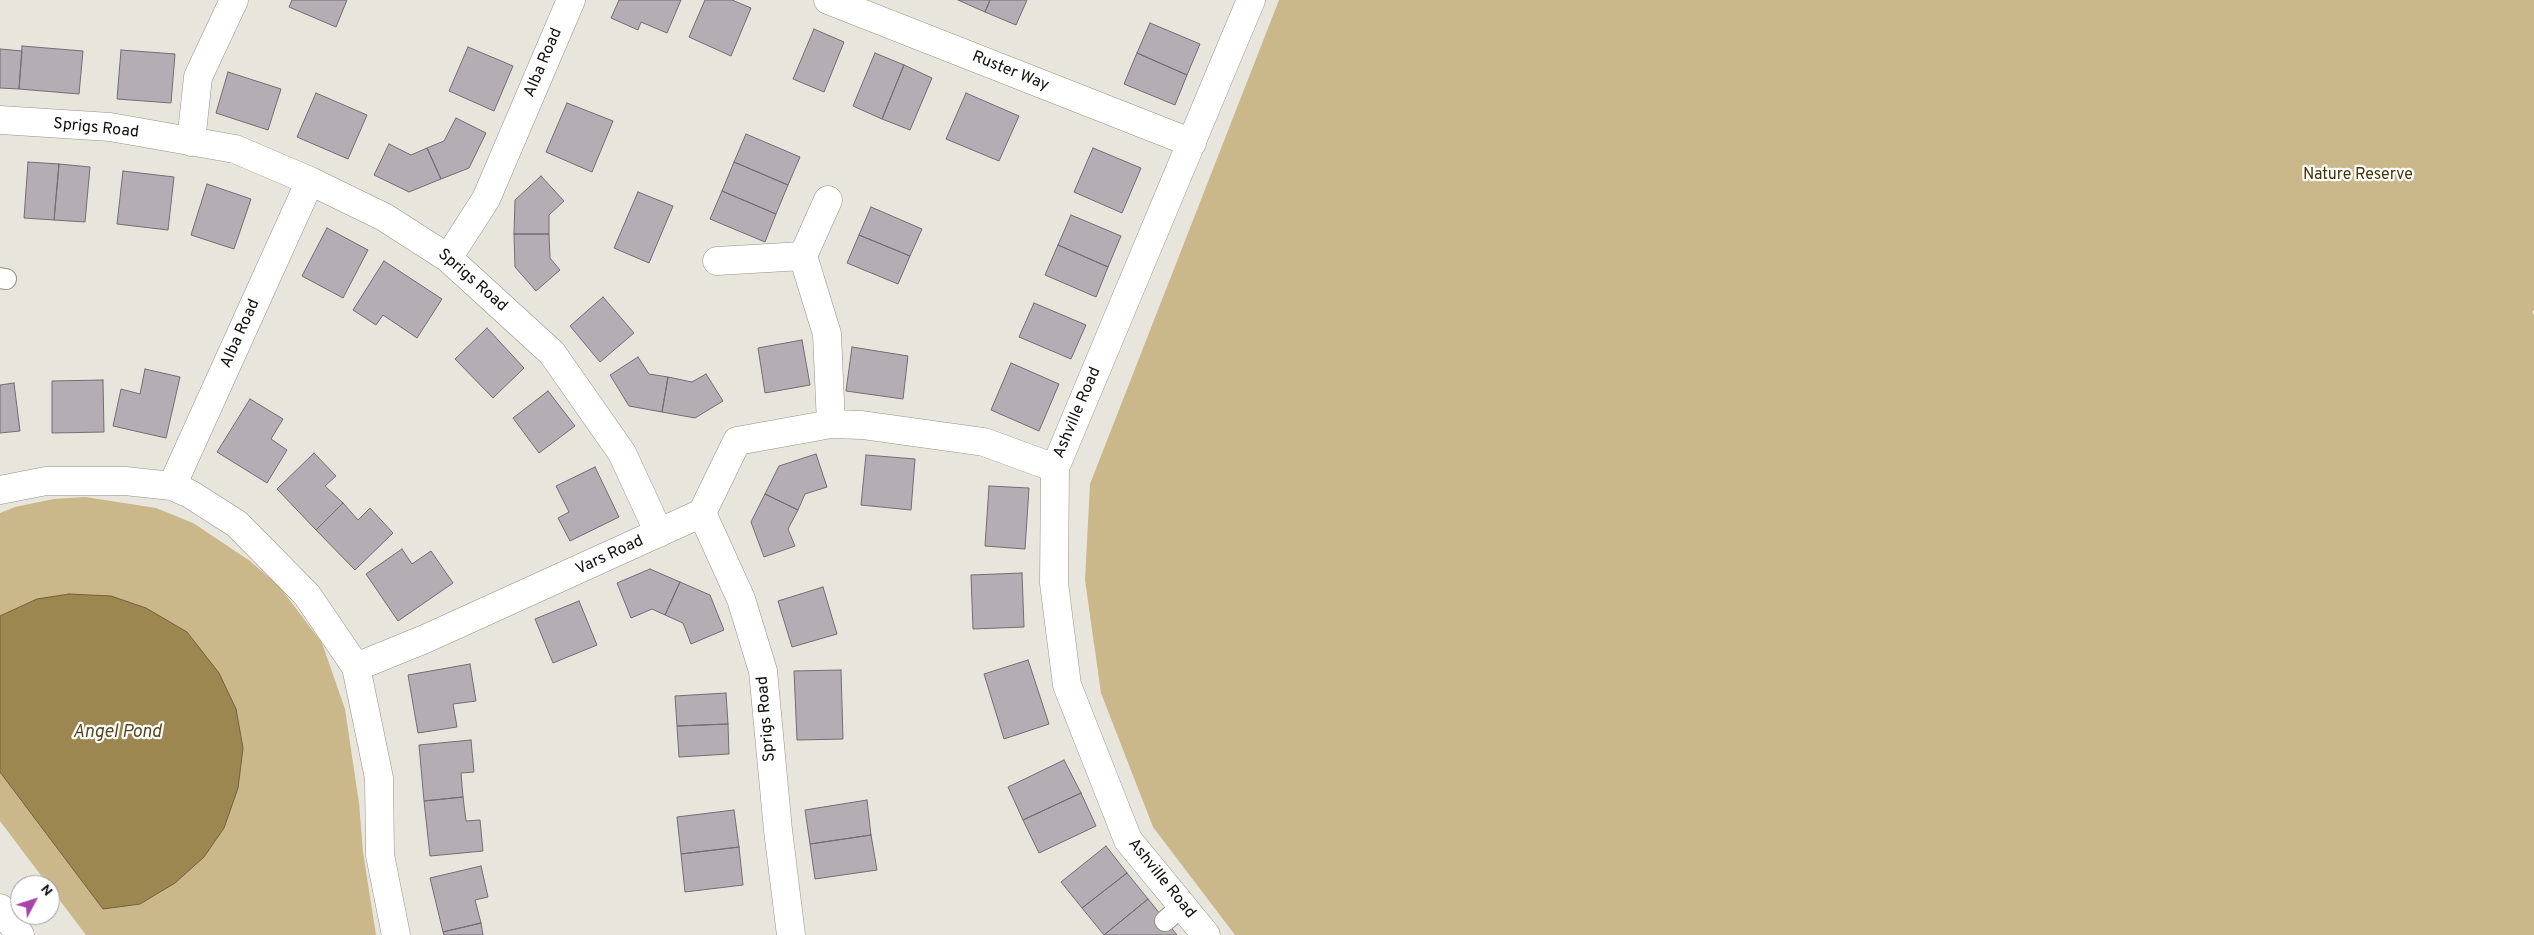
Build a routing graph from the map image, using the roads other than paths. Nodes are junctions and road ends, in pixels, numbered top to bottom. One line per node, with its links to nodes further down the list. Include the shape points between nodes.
1 (234, 0): 6 (street, via 198,77)
2 (571, 0): 11 (street, Alba Road, via 486,199)
3 (828, 0): 7 (street, Ruster Way)
4 (1250, 0): 7 (street, Ashville Road)
5 (0, 120): 6 (street, Sprigs Road, via 110,128)
6 (191, 142): 8 (street, Sprigs Road, via 236,149)
7 (1192, 144): 14 (street, Ashville Road)
8 (310, 181): 11 (street, Sprigs Road, via 384,217); 15 (street, Alba Road)
9 (828, 200): 10 (street)
10 (803, 256): 12 (street); 13 (street, via 827,334)
11 (448, 258): 18 (street, Sprigs Road, via 552,352 622,453)
12 (717, 262)
13 (831, 424): 14 (street, via 862,425 984,442); 17 (street, via 738,441)
14 (1055, 468): 24 (street, Ashville Road, via 1054,583 1067,685 1128,840 1173,913)
15 (172, 486): 16 (street, via 46,481); 19 (street, via 237,524 307,595)
16 (0, 490)
17 (702, 513): 18 (street, Vars Road); 23 (street, Sprigs Road, via 741,599 764,671)
18 (659, 533): 19 (street, Vars Road)
19 (356, 667): 22 (street, via 379,778 380,855)
20 (0, 908): 21 (street)
21 (20, 935)
22 (396, 935)
23 (791, 935)
24 (1206, 935)

